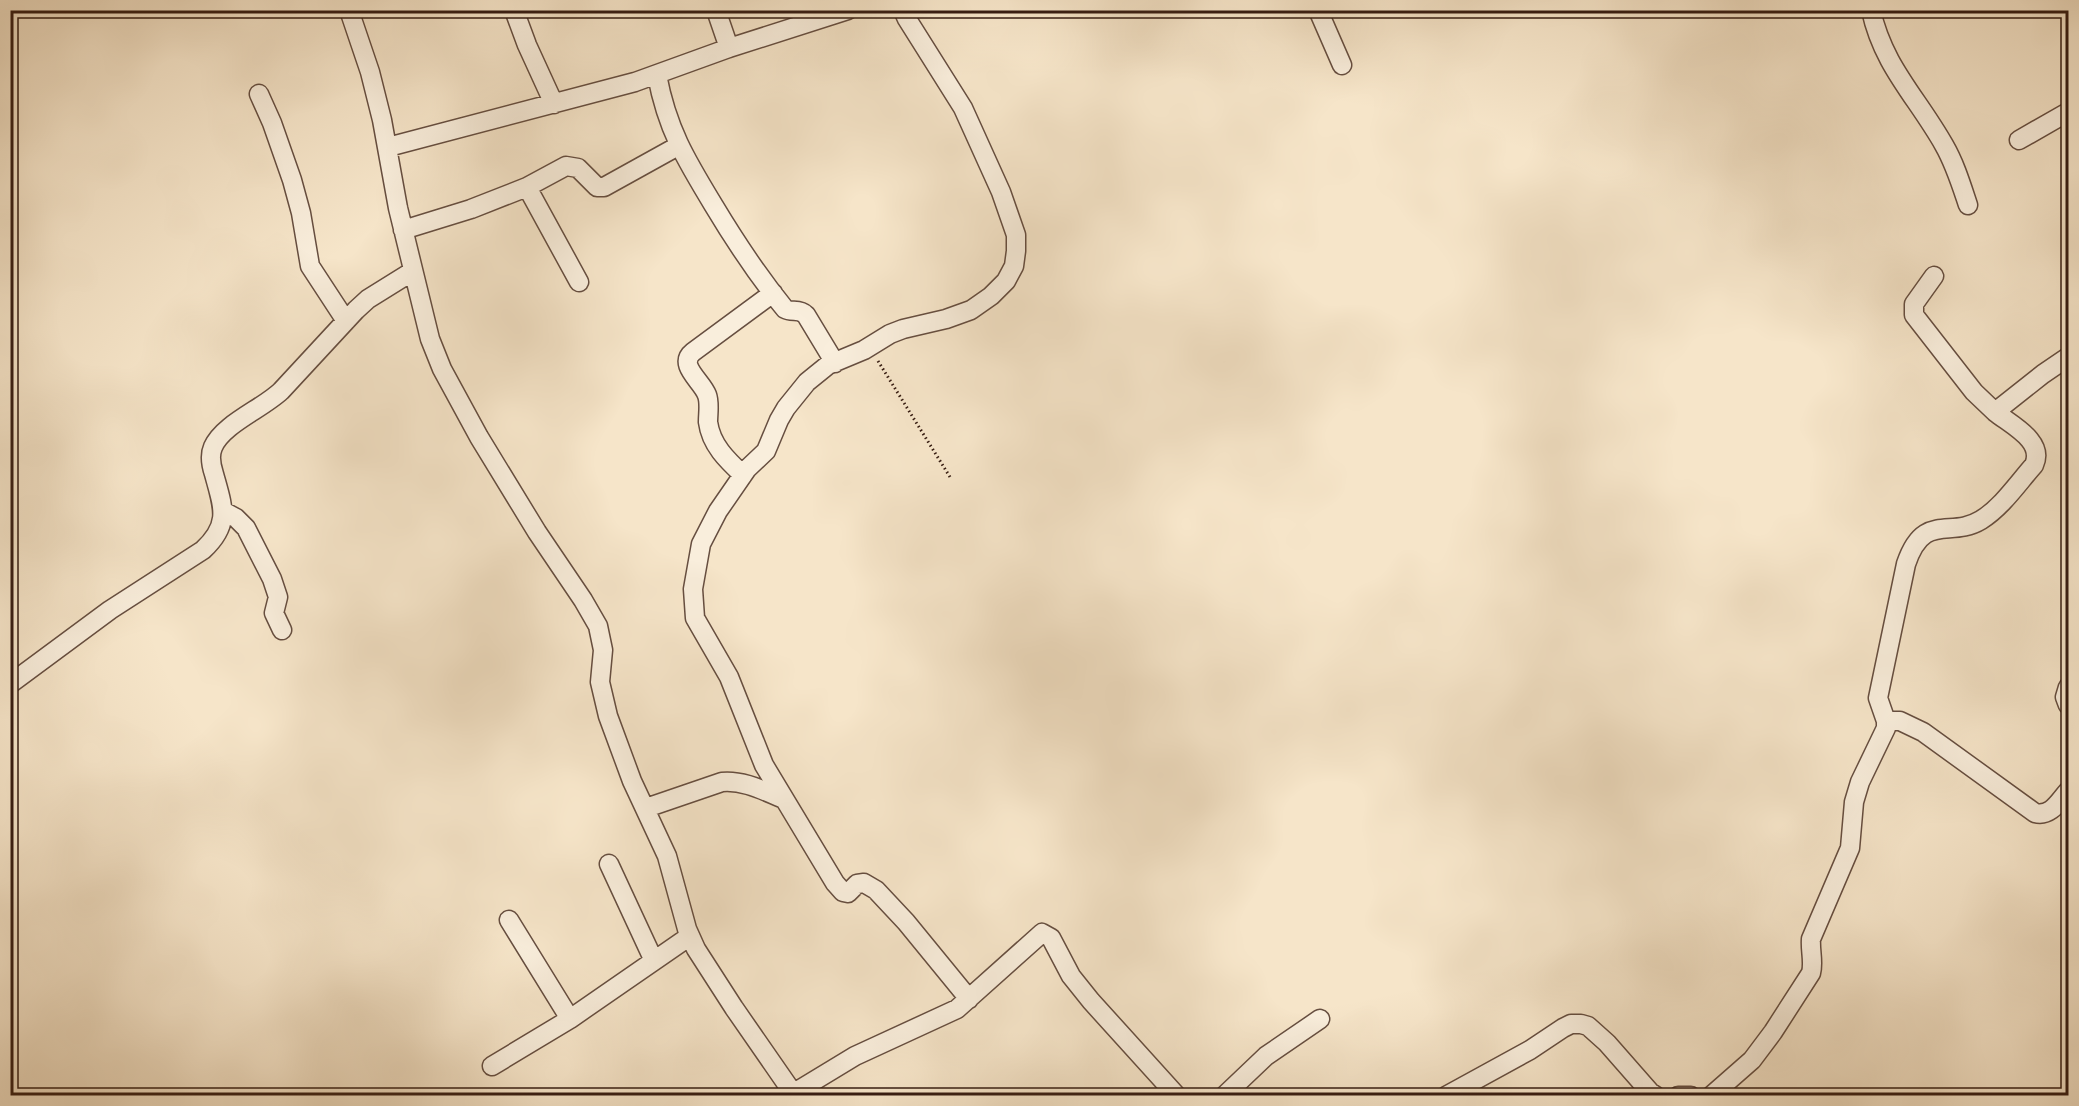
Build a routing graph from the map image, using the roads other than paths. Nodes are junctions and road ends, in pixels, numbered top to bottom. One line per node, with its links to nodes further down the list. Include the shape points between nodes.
1 (349, 10): 16 (street, via 370,72)
2 (514, 10): 12 (street)
3 (716, 10): 8 (street)
4 (848, 10): 8 (street)
5 (903, 10): 26 (street, via 967,116 1012,221 1016,235 1014,266 1006,281 971,309 890,334)
6 (1318, 10): 9 (street)
7 (1871, 10): 18 (street, via 1885,53 1944,144)
8 (729, 48): 10 (street)
9 (1342, 65)
10 (657, 75): 12 (street); 15 (street)
11 (259, 94): 24 (street, via 292,180 310,266)
12 (554, 104): 16 (street)
13 (2068, 112): 14 (street)
14 (2019, 140)
15 (678, 146): 17 (street, via 604,187 594,184 578,168 566,166); 23 (street)
16 (388, 147): 19 (street)
17 (527, 187): 19 (street); 22 (street)
18 (1968, 205)
19 (403, 230): 20 (street)
20 (413, 271): 24 (street, via 368,299); 37 (street, via 442,369 479,437 598,626 603,650 603,696 620,749)
21 (1934, 276): 27 (street, via 1914,304 1914,315 1974,392)
22 (579, 282)
23 (772, 293): 26 (street, via 787,310 804,313); 28 (street, via 688,356 687,361 706,393 709,429 716,445)
24 (346, 321): 29 (street, via 275,397 230,426 214,445 211,465)
25 (2068, 357): 27 (street)
26 (835, 363): 28 (street, via 818,371 790,402 766,451)
27 (1995, 412): 34 (street, via 2027,438 2037,452 2037,459 1982,519 1938,528 1911,551 1878,698)
28 (743, 476): 36 (street, via 701,544 693,605 695,618 729,677 764,765)
29 (223, 511): 30 (street, via 246,528 272,579 278,597 274,613); 31 (street, via 219,533 203,550 110,610)
30 (282, 630)
31 (10, 684)
32 (2068, 687): 33 (street, via 2064,697)
33 (2068, 705)
34 (1886, 721): 35 (street, via 1900,721 1923,732 2035,813 2051,810); 53 (street, via 1854,802 1850,848 1811,939 1811,973 1752,1060)
35 (2068, 791)
36 (784, 800): 37 (street, via 753,787 722,782); 42 (street, via 839,889 848,893 864,883 876,891)
37 (646, 808): 40 (street, via 667,856)
38 (609, 864): 41 (street)
39 (509, 920): 43 (street)
40 (690, 936): 41 (street); 46 (street)
41 (654, 961): 43 (street)
42 (969, 999): 46 (street, via 949,1014 855,1056); 47 (street, via 1039,935 1046,934 1091,1001)
43 (570, 1019): 45 (street)
44 (1320, 1019): 48 (street, via 1266,1056)
45 (492, 1066)
46 (794, 1094)
47 (1177, 1095)
48 (1224, 1095)
49 (1446, 1095): 50 (street, via 1572,1024 1588,1026)
50 (1656, 1095)
51 (1678, 1095): 52 (street)
52 (1691, 1095)
53 (1712, 1095)

